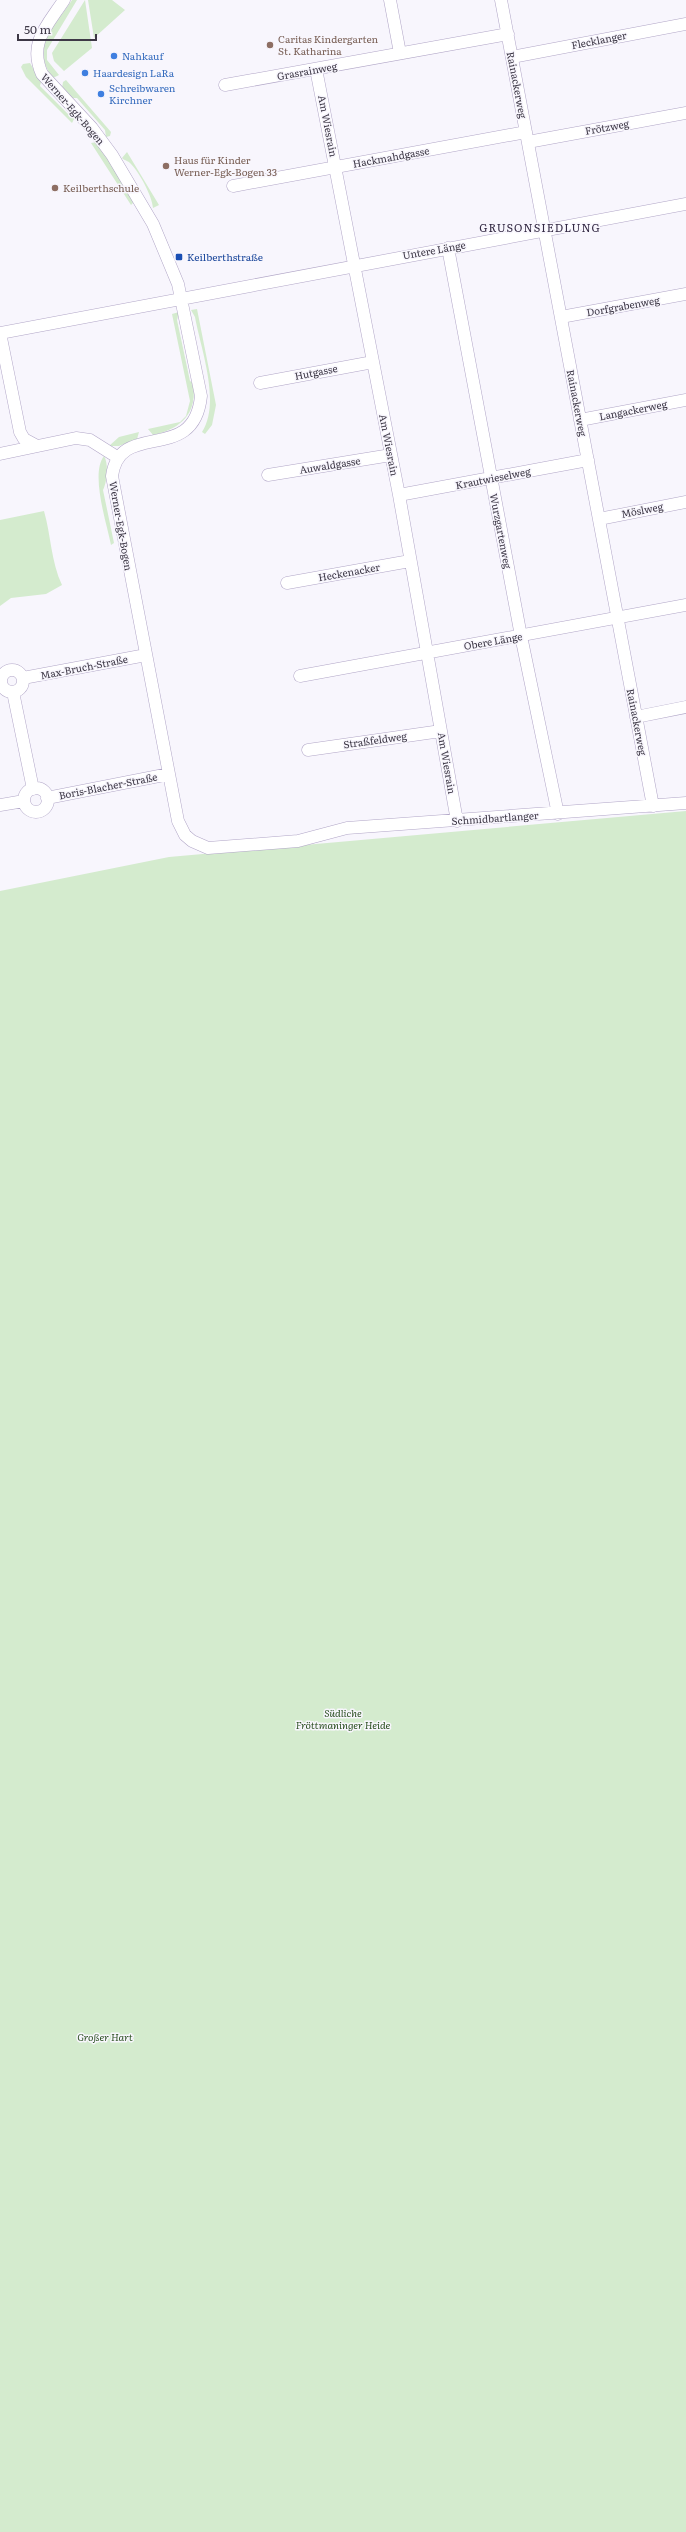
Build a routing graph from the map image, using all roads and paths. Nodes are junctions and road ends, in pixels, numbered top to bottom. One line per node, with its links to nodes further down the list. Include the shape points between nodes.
1 (64, 0): 19 (street, Werner-Egk-Bogen, via 38,42 35,55 37,64 42,74 92,128 134,187 160,237)
2 (390, 0): 6 (street)
3 (501, 0): 5 (street, Rainackerweg)
4 (686, 24): 7 (street, Flecklanger)
5 (508, 34): 6 (street, Grasrainweg); 7 (street, Rainackerweg)
6 (400, 53): 8 (street, Grasrainweg)
7 (512, 57): 11 (street, Rainackerweg)
8 (316, 69): 9 (street, Grasrainweg); 12 (street, Am Wiesrain)
9 (225, 85)
10 (686, 113): 11 (street, Frötzweg)
11 (527, 137): 12 (street, Hackmahdgasse); 15 (street, Rainackerweg)
12 (336, 167): 13 (street, Hackmahdgasse); 17 (street, Am Wiesrain)
13 (233, 186)
14 (686, 204): 15 (street, Untere Länge)
15 (544, 230): 16 (street, Untere Länge); 20 (street, Rainackerweg)
16 (448, 248): 17 (street, Untere Länge); 32 (street, Wurzgartenweg)
17 (354, 265): 19 (street, Untere Länge); 22 (street, Am Wiesrain)
18 (686, 294): 20 (street, Dorfgrabenweg)
19 (181, 297): 21 (street); 29 (street, Werner-Egk-Bogen, via 201,396 199,411 195,420 182,432 133,446)
20 (561, 317): 25 (street, Rainackerweg)
21 (0, 333): 26 (street, via 20,432 24,440)
22 (373, 362): 23 (street, Hutgasse); 28 (street, Am Wiesrain)
23 (260, 383)
24 (686, 400): 25 (street, Langackerweg)
25 (580, 420): 30 (street, Rainackerweg)
26 (37, 446): 27 (street); 29 (street, via 83,438)
27 (0, 454)
28 (391, 455): 31 (street, Auwaldgasse); 33 (street, Am Wiesrain)
29 (117, 457): 42 (street, Werner-Egk-Bogen, via 113,465 112,486)
30 (588, 460): 32 (street, Krautwieselweg); 35 (street, Rainackerweg)
31 (268, 475)
32 (491, 478): 33 (street, Krautwieselweg); 40 (street, Wurzgartenweg)
33 (399, 495): 36 (street, Am Wiesrain)
34 (686, 502): 35 (street, Möslweg)
35 (599, 519): 39 (street, Rainackerweg)
36 (410, 561): 37 (street, Heckenacker); 41 (street, Am Wiesrain)
37 (287, 583)
38 (686, 605): 39 (street, Obere Länge)
39 (617, 618): 40 (street, Obere Länge); 48 (street, Rainackerweg)
40 (521, 636): 41 (street, Obere Länge); 58 (street, Wurzgartenweg)
41 (427, 653): 43 (street, Obere Länge); 49 (street, Am Wiesrain)
42 (146, 655): 44 (street, Max-Bruch-Straße); 51 (street, Werner-Egk-Bogen)
43 (300, 676)
44 (23, 678): 45 (street, Max-Bruch-Straße, via 19,673 9,671); 46 (street, via 22,686)
45 (0, 682): 46 (street, Max-Bruch-Straße, via 6,691)
46 (13, 692): 52 (street)
47 (686, 707): 48 (street)
48 (636, 717): 57 (street, Rainackerweg)
49 (441, 731): 50 (street, Straßfeldweg); 59 (street, Am Wiesrain)
50 (308, 750)
51 (169, 774): 53 (street, Boris-Blacher-Straße); 60 (street, Werner-Egk-Bogen, via 180,828 188,838 200,846 221,848)
52 (33, 789): 53 (street, Boris-Blacher-Straße, via 40,789); 54 (street, via 26,793)
53 (47, 798): 54 (street, Boris-Blacher-Straße, via 47,805 37,812 27,808)
54 (24, 801): 56 (street)
55 (686, 804): 57 (street, Schmidbartlanger)
56 (0, 805)
57 (653, 806): 58 (street, Schmidbartlanger)
58 (558, 814): 59 (street, Schmidbartlanger)
59 (458, 821): 60 (street, Schmidbartlanger, via 347,828)
60 (306, 839)

